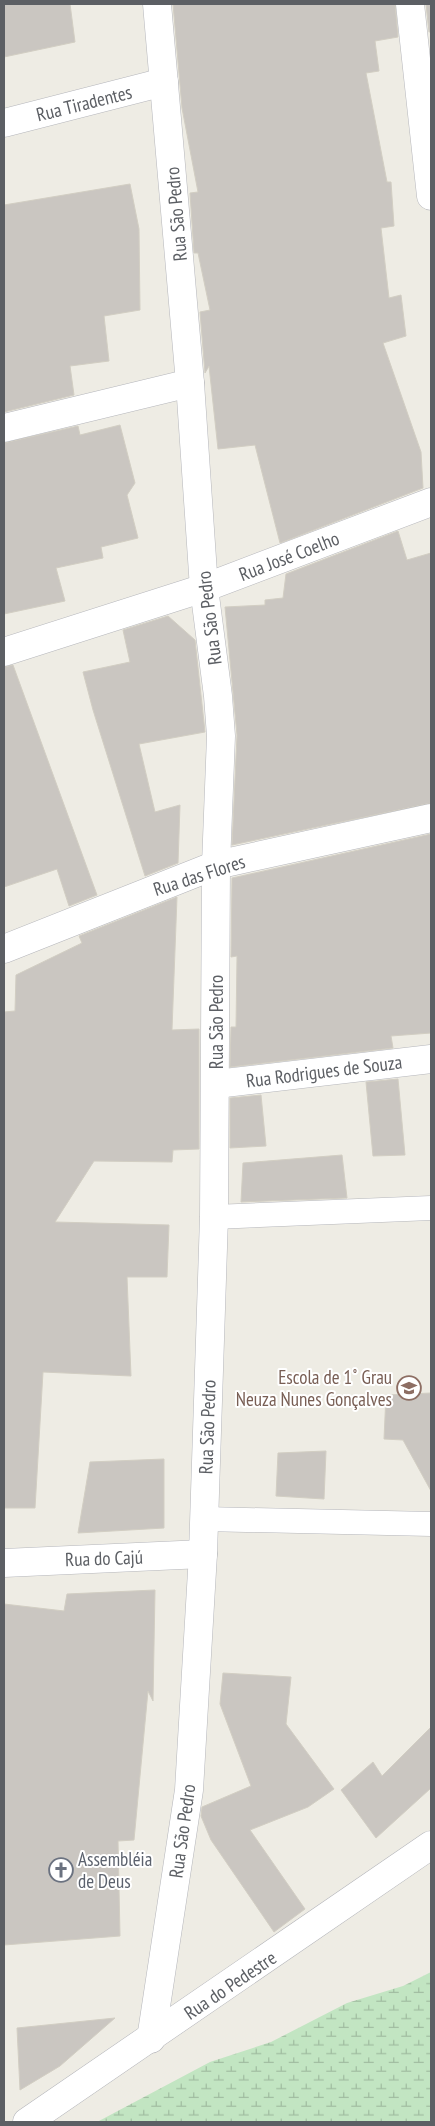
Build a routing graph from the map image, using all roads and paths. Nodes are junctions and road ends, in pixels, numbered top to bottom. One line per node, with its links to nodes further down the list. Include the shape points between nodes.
1 (156, 4): 3 (street, Rua São Pedro)
2 (410, 4): 5 (street)
3 (164, 82): 4 (street, Rua Tiradentes); 6 (street, Rua São Pedro)
4 (4, 123)
5 (431, 196)
6 (190, 383): 7 (street); 9 (street, Rua São Pedro)
7 (4, 428)
8 (431, 502): 9 (street, Rua José Coelho)
9 (204, 588): 10 (street, Rua José Coelho); 12 (street, Rua São Pedro, via 221,736)
10 (4, 652)
11 (431, 818): 12 (street, Rua das Flores)
12 (216, 865): 13 (street, Rua das Flores); 15 (street, Rua São Pedro)
13 (4, 949)
14 (431, 1059): 15 (street, Rua Rodrigues de Souza)
15 (216, 1084): 17 (street, Rua São Pedro)
16 (431, 1208): 17 (lane)
17 (214, 1217): 18 (street, Rua São Pedro)
18 (204, 1519): 19 (lane); 20 (street, Rua São Pedro)
19 (431, 1524)
20 (203, 1554): 21 (street, Rua do Cajú); 23 (street, Rua São Pedro, via 189,1790)
21 (4, 1562)
22 (431, 1844): 23 (street, Rua do Pedestre)
23 (151, 2039): 24 (street, Rua do Pedestre)
24 (27, 2122)

